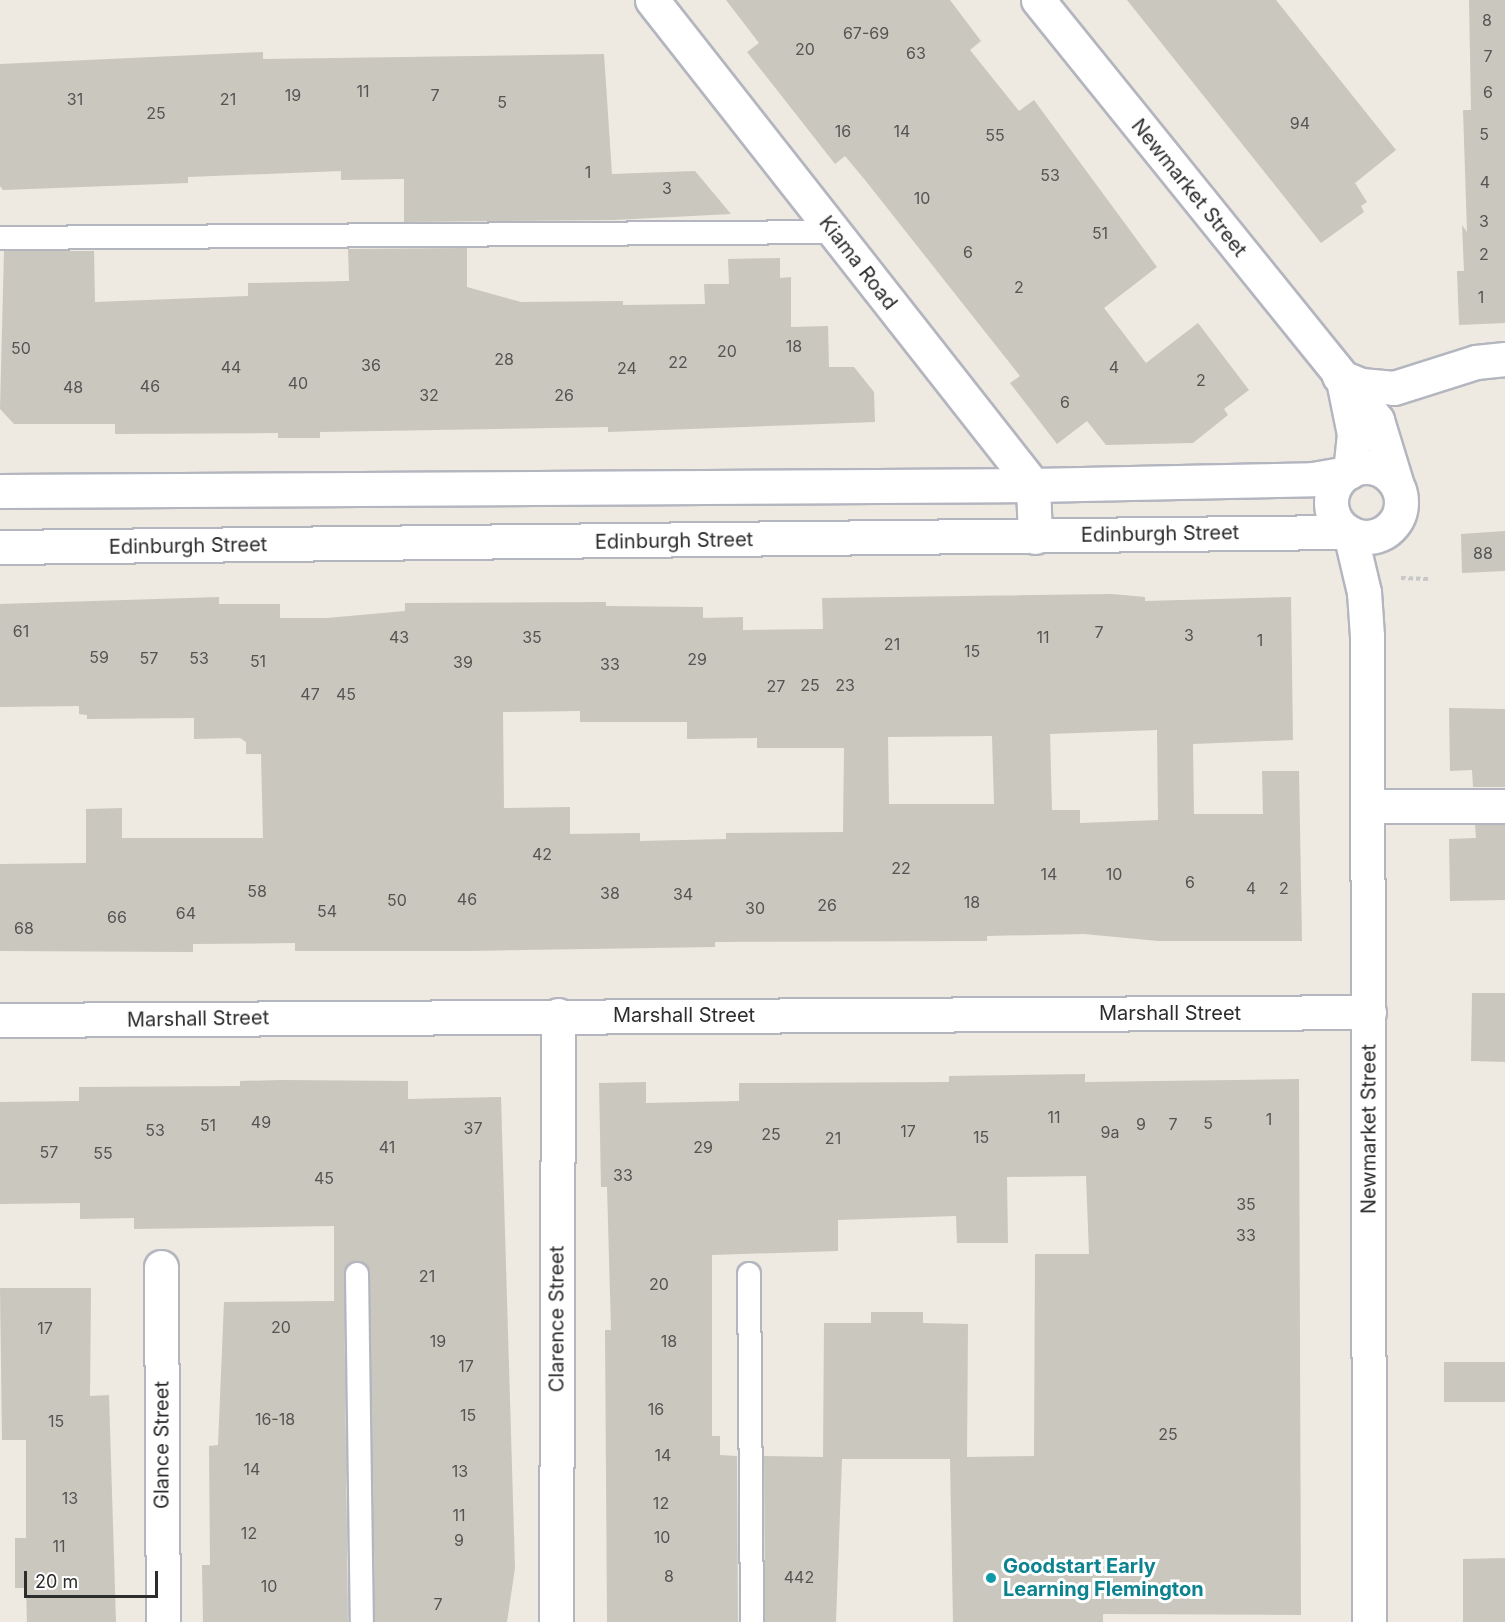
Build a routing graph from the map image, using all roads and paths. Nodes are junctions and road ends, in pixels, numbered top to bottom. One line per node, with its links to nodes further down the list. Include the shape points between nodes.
1 (652, 0): 3 (street, Kiama Road)
2 (1038, 0): 7 (street, Newmarket Street)
3 (835, 232): 4 (lane); 11 (street, Kiama Road)
4 (0, 238)
5 (1505, 359): 6 (street)
6 (1442, 372): 7 (street, via 1394,388 1361,385); 8 (street, via 1393,406)
7 (1339, 376): 8 (street, Newmarket Street, via 1377,420); 9 (street, Newmarket Street, via 1352,409)
8 (1385, 440): 10 (street, Newmarket Street)
9 (1348, 472): 10 (street, via 1371,467); 11 (street, via 1313,479); 14 (street, via 1336,484 1331,507)
10 (1396, 482): 13 (street, via 1402,501)
11 (1033, 485): 12 (street); 15 (street)
12 (0, 491)
13 (1395, 522): 14 (street, via 1372,536); 17 (street, Newmarket Street, via 1375,577)
14 (1349, 533): 15 (street, Edinburgh Street); 17 (street, Newmarket Street, via 1364,592)
15 (1035, 537): 16 (street, Edinburgh Street)
16 (0, 547)
17 (1367, 636): 18 (street, Newmarket Street)
18 (1369, 806): 19 (street); 20 (street, Newmarket Street)
19 (1505, 806)
20 (1369, 1012): 21 (street, Marshall Street); 30 (street, Newmarket Street)
21 (558, 1015): 22 (street, Marshall Street); 28 (street, Clarence Street)
22 (0, 1020)
23 (160, 1267): 26 (street, Glance Street)
24 (357, 1274): 27 (lane)
25 (749, 1274): 29 (lane)
26 (163, 1622)
27 (362, 1622)
28 (556, 1622)
29 (752, 1622)
30 (1369, 1622)

